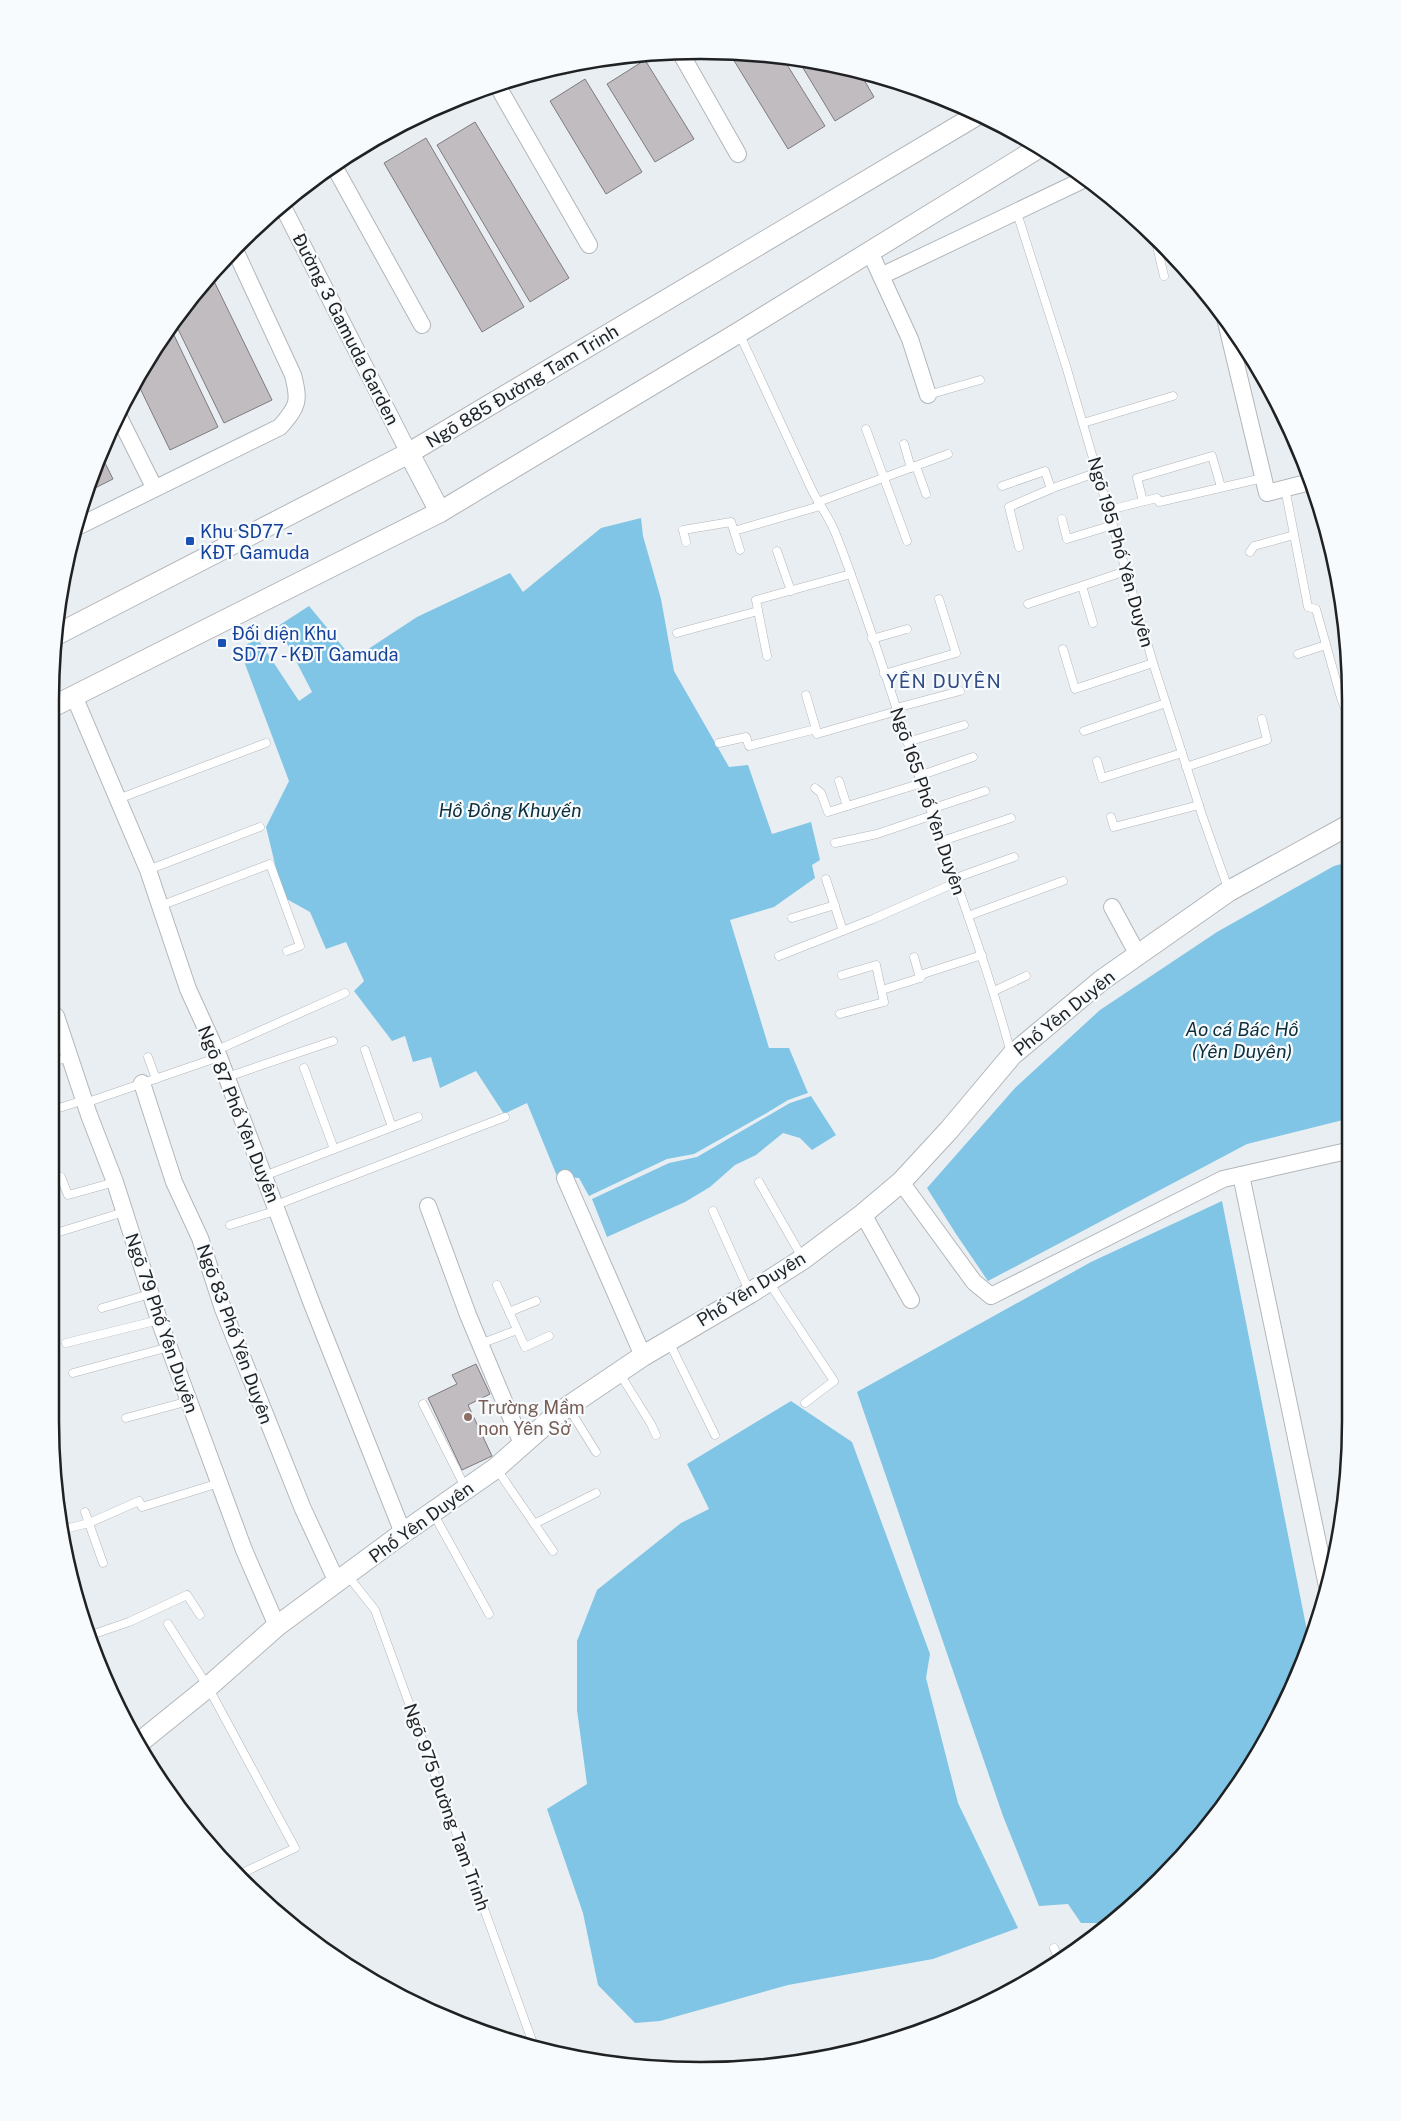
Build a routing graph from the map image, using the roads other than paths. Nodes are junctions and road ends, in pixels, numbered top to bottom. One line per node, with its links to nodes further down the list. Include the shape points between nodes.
1 (684, 59): 5 (street)
2 (500, 91): 10 (street)
3 (970, 119): 26 (street, Ngõ 885 Đường Tam Trinh)
4 (1033, 152): 12 (street)
5 (738, 154)
6 (337, 172): 16 (street)
7 (1078, 182): 8 (street)
8 (1016, 210): 14 (street); 23 (lane, Ngõ 195 Phố Yên Duyên)
9 (285, 211): 26 (street, Đường 3 Gamuda Garden)
10 (589, 245)
11 (1157, 250): 15 (lane)
12 (870, 252): 14 (street); 17 (street)
13 (238, 256): 34 (street, via 293,375 299,397 292,413 280,427)
14 (881, 276): 20 (street, via 910,339)
15 (1164, 276)
16 (422, 325)
17 (738, 333): 40 (lane, Ngõ 165 Phố Yên Duyên); 42 (street)
18 (1230, 338): 31 (street)
19 (980, 380): 20 (lane)
20 (928, 395)
21 (1173, 396): 23 (lane)
22 (122, 423): 34 (street)
23 (1083, 423): 29 (lane, Ngõ 195 Phố Yên Duyên)
24 (866, 429): 30 (lane)
25 (904, 444): 28 (lane)
26 (409, 453): 42 (street); 63 (street, Ngõ 885 Đường Tam Trinh)
27 (948, 454): 28 (lane)
28 (914, 467): 30 (lane); 38 (lane)
29 (1098, 472): 37 (lane); 41 (lane, Ngõ 195 Phố Yên Duyên)
30 (884, 478): 40 (lane); 48 (lane)
31 (1263, 478): 35 (lane); 36 (street, via 1266,493)
32 (1304, 483): 36 (street)
33 (1002, 486): 37 (lane, via 1045,471)
34 (154, 487): 44 (street)
35 (1221, 488): 39 (lane, via 1158,502 1157,498); 39 (lane, via 1212,456 1137,478)
36 (1285, 488): 47 (lane)
37 (1051, 489): 50 (lane, via 1008,507)
38 (926, 494)
39 (1143, 501): 41 (lane)
40 (819, 504): 46 (lane); 55 (lane, Ngõ 165 Phố Yên Duyên, via 834,529)
41 (1109, 510): 45 (lane, Ngõ 195 Phố Yên Duyên)
42 (440, 512): 74 (street)
43 (1062, 519): 45 (lane, via 1067,539)
44 (84, 523)
45 (1113, 525): 54 (lane, Ngõ 195 Phố Yên Duyên)
46 (734, 531): 49 (lane, via 731,522 683,530); 51 (lane)
47 (1294, 535): 53 (lane, via 1254,546); 66 (lane, via 1308,607 1316,609)
48 (907, 541)
49 (686, 542)
50 (1018, 547)
51 (740, 550)
52 (777, 551): 57 (lane)
53 (1250, 552)
54 (1126, 571): 56 (lane); 70 (lane, Ngõ 195 Phố Yên Duyên)
55 (851, 574): 57 (lane); 65 (lane, Ngõ 165 Phố Yên Duyên)
56 (1082, 586): 59 (lane); 61 (lane)
57 (791, 590): 60 (lane, via 756,600)
58 (938, 599): 71 (lane, via 956,653)
59 (1028, 604)
60 (758, 611): 64 (lane); 69 (lane)
61 (1093, 622)
62 (907, 629): 65 (lane)
63 (63, 632)
64 (677, 633)
65 (872, 639): 71 (lane, Ngõ 165 Phố Yên Duyên)
66 (1326, 644): 68 (lane); 75 (lane)
67 (1063, 648): 70 (lane, via 1075,689)
68 (1298, 654)
69 (767, 656)
70 (1153, 663): 76 (lane, Ngõ 195 Phố Yên Duyên)
71 (884, 674): 78 (lane, Ngõ 165 Phố Yên Duyên)
72 (960, 691): 78 (lane)
73 (806, 695): 81 (lane)
74 (74, 696): 77 (street); 94 (street, Ngõ 87 Phố Yên Duyên)
75 (1342, 701)
76 (1166, 703): 82 (lane); 86 (lane, Ngõ 195 Phố Yên Duyên)
77 (59, 704)
78 (896, 709): 81 (lane, via 817,734); 83 (lane, Ngõ 165 Phố Yên Duyên)
79 (1262, 719): 89 (lane, via 1267,740)
80 (964, 725): 83 (lane)
81 (816, 729): 85 (lane, via 749,746 746,737)
82 (1084, 731)
83 (907, 742): 90 (lane, Ngõ 165 Phố Yên Duyên)
84 (266, 743): 94 (lane)
85 (719, 743)
86 (1182, 753): 88 (lane, via 1102,778); 89 (lane, Ngõ 195 Phố Yên Duyên)
87 (973, 757): 90 (lane)
88 (1097, 761)
89 (1186, 767): 96 (lane, Ngõ 195 Phố Yên Duyên)
90 (920, 779): 95 (lane); 97 (lane, Ngõ 165 Phố Yên Duyên)
91 (839, 781): 95 (lane)
92 (815, 788): 95 (lane, via 821,793 828,812)
93 (985, 791): 97 (lane)
94 (118, 799): 105 (street, Ngõ 87 Phố Yên Duyên)
95 (847, 806)
96 (1199, 806): 98 (lane, via 1114,827); 109 (lane, Ngõ 195 Phố Yên Duyên)
97 (932, 812): 102 (lane, Ngõ 165 Phố Yên Duyên); 103 (lane, via 877,834)
98 (1111, 816)
99 (1011, 818): 102 (lane)
100 (260, 827): 105 (lane)
101 (1342, 829): 109 (street, Phố Yên Duyên)
102 (942, 841): 107 (lane, Ngõ 165 Phố Yên Duyên)
103 (835, 842)
104 (1014, 857): 107 (lane)
105 (148, 870): 111 (street, Ngõ 87 Phố Yên Duyên)
106 (826, 879): 110 (lane)
107 (956, 880): 113 (lane, Ngõ 165 Phố Yên Duyên); 115 (lane)
108 (1063, 881): 113 (lane)
109 (1229, 891): 118 (street, Phố Yên Duyên)
110 (835, 905): 114 (lane); 115 (lane)
111 (160, 906): 116 (lane, via 270,864 300,946); 131 (street, Ngõ 87 Phố Yên Duyên, via 188,989)
112 (1112, 907): 118 (street)
113 (968, 916): 117 (lane, Ngõ 165 Phố Yên Duyên)
114 (792, 918)
115 (844, 931): 119 (lane)
116 (287, 951)
117 (982, 955): 123 (lane, via 923,974); 125 (lane, Ngõ 165 Phố Yên Duyên)
118 (1138, 955): 132 (street, Phố Yên Duyên, via 1102,980)
119 (779, 956)
120 (914, 957): 123 (lane)
121 (842, 975): 124 (lane, via 876,965)
122 (1026, 976): 125 (lane)
123 (920, 978): 124 (lane)
124 (882, 990): 127 (lane, via 884,1002)
125 (994, 991): 132 (lane, Ngõ 165 Phố Yên Duyên)
126 (345, 993): 131 (lane)
127 (840, 1014)
128 (333, 1040): 136 (lane)
129 (60, 1042): 134 (street, Ngõ 79 Phố Yên Duyên)
130 (365, 1050): 142 (lane)
131 (217, 1054): 136 (street, Ngõ 87 Phố Yên Duyên); 137 (lane)
132 (1012, 1055): 151 (street, Phố Yên Duyên)
133 (148, 1057): 137 (lane)
134 (63, 1059): 138 (street, Ngõ 79 Phố Yên Duyên)
135 (304, 1068): 143 (lane)
136 (227, 1077): 146 (street, Ngõ 87 Phố Yên Duyên)
137 (149, 1081): 138 (lane); 200 (street, Ngõ 83 Phố Yên Duyên, via 174,1182 200,1238 223,1309 303,1509)
138 (85, 1102): 139 (lane); 149 (street, Ngõ 79 Phố Yên Duyên)
139 (59, 1108)
140 (418, 1117): 142 (lane)
141 (506, 1117): 153 (lane)
142 (392, 1127): 143 (lane)
143 (334, 1149): 146 (lane)
144 (1342, 1152): 145 (street)
145 (1241, 1175): 151 (street, via 1223,1178 991,1296 974,1282); 199 (street)
146 (264, 1176): 153 (street, Ngõ 87 Phố Yên Duyên)
147 (61, 1177): 149 (lane, via 68,1195)
148 (565, 1178): 175 (street)
149 (115, 1182): 155 (street, Ngõ 79 Phố Yên Duyên)
150 (760, 1182): 159 (lane)
151 (901, 1182): 156 (street, Phố Yên Duyên)
152 (428, 1206): 173 (street)
153 (277, 1208): 157 (lane); 196 (street, Ngõ 87 Phố Yên Duyên)
154 (713, 1211): 162 (lane)
155 (124, 1212): 158 (lane); 163 (street, Ngõ 79 Phố Yên Duyên)
156 (863, 1214): 159 (street, Phố Yên Duyên); 164 (street)
157 (230, 1225)
158 (59, 1231)
159 (803, 1258): 160 (street, Phố Yên Duyên)
160 (767, 1281): 162 (street, Phố Yên Duyên); 179 (lane, via 834,1381)
161 (497, 1285): 167 (lane)
162 (750, 1293): 171 (street, Phố Yên Duyên)
163 (150, 1294): 166 (lane); 168 (street, Ngõ 79 Phố Yên Duyên)
164 (911, 1300)
165 (536, 1302): 167 (lane)
166 (102, 1308)
167 (509, 1312): 169 (lane)
168 (159, 1320): 172 (lane); 174 (street, Ngõ 79 Phố Yên Duyên)
169 (517, 1330): 170 (lane, via 525,1348); 173 (lane)
170 (549, 1336)
171 (668, 1340): 175 (street, Phố Yên Duyên); 184 (lane)
172 (66, 1344)
173 (480, 1344): 185 (street)
174 (169, 1347): 177 (lane); 178 (street, Ngõ 79 Phố Yên Duyên)
175 (643, 1356): 176 (street, Phố Yên Duyên)
176 (619, 1372): 181 (street, Phố Yên Duyên); 183 (lane)
177 (73, 1373)
178 (189, 1401): 182 (lane); 188 (street, Ngõ 79 Phố Yên Duyên)
179 (805, 1403)
180 (424, 1404): 189 (lane)
181 (568, 1407): 185 (street, Phố Yên Duyên); 186 (lane)
182 (126, 1418)
183 (656, 1435)
184 (715, 1435)
185 (522, 1444): 187 (street, Phố Yên Duyên)
186 (596, 1452)
187 (496, 1468): 189 (street, Phố Yên Duyên); 194 (lane)
188 (219, 1483): 193 (lane, via 142,1508 139,1501); 204 (street, Ngõ 79 Phố Yên Duyên)
189 (466, 1489): 192 (street, Phố Yên Duyên)
190 (596, 1493): 194 (lane)
191 (85, 1512): 193 (lane)
192 (433, 1513): 196 (street, Phố Yên Duyên); 201 (lane)
193 (89, 1524): 195 (lane); 198 (lane)
194 (534, 1524): 197 (lane)
195 (68, 1528)
196 (402, 1534): 200 (street, Phố Yên Duyên)
197 (553, 1551)
198 (103, 1563)
199 (1324, 1571)
200 (342, 1578): 204 (street, Phố Yên Duyên); 211 (lane, Ngõ 975 Đường Tam Trinh, via 375,1610)
201 (489, 1614)
202 (200, 1615): 205 (lane, via 187,1594)
203 (168, 1624): 206 (lane)
204 (277, 1626): 206 (street, Phố Yên Duyên)
205 (95, 1633)
206 (208, 1687): 207 (street, Phố Yên Duyên); 208 (lane, via 295,1848)
207 (144, 1739)
208 (245, 1872)
209 (1054, 1948): 210 (lane)
210 (1057, 1954)
211 (532, 2039)

